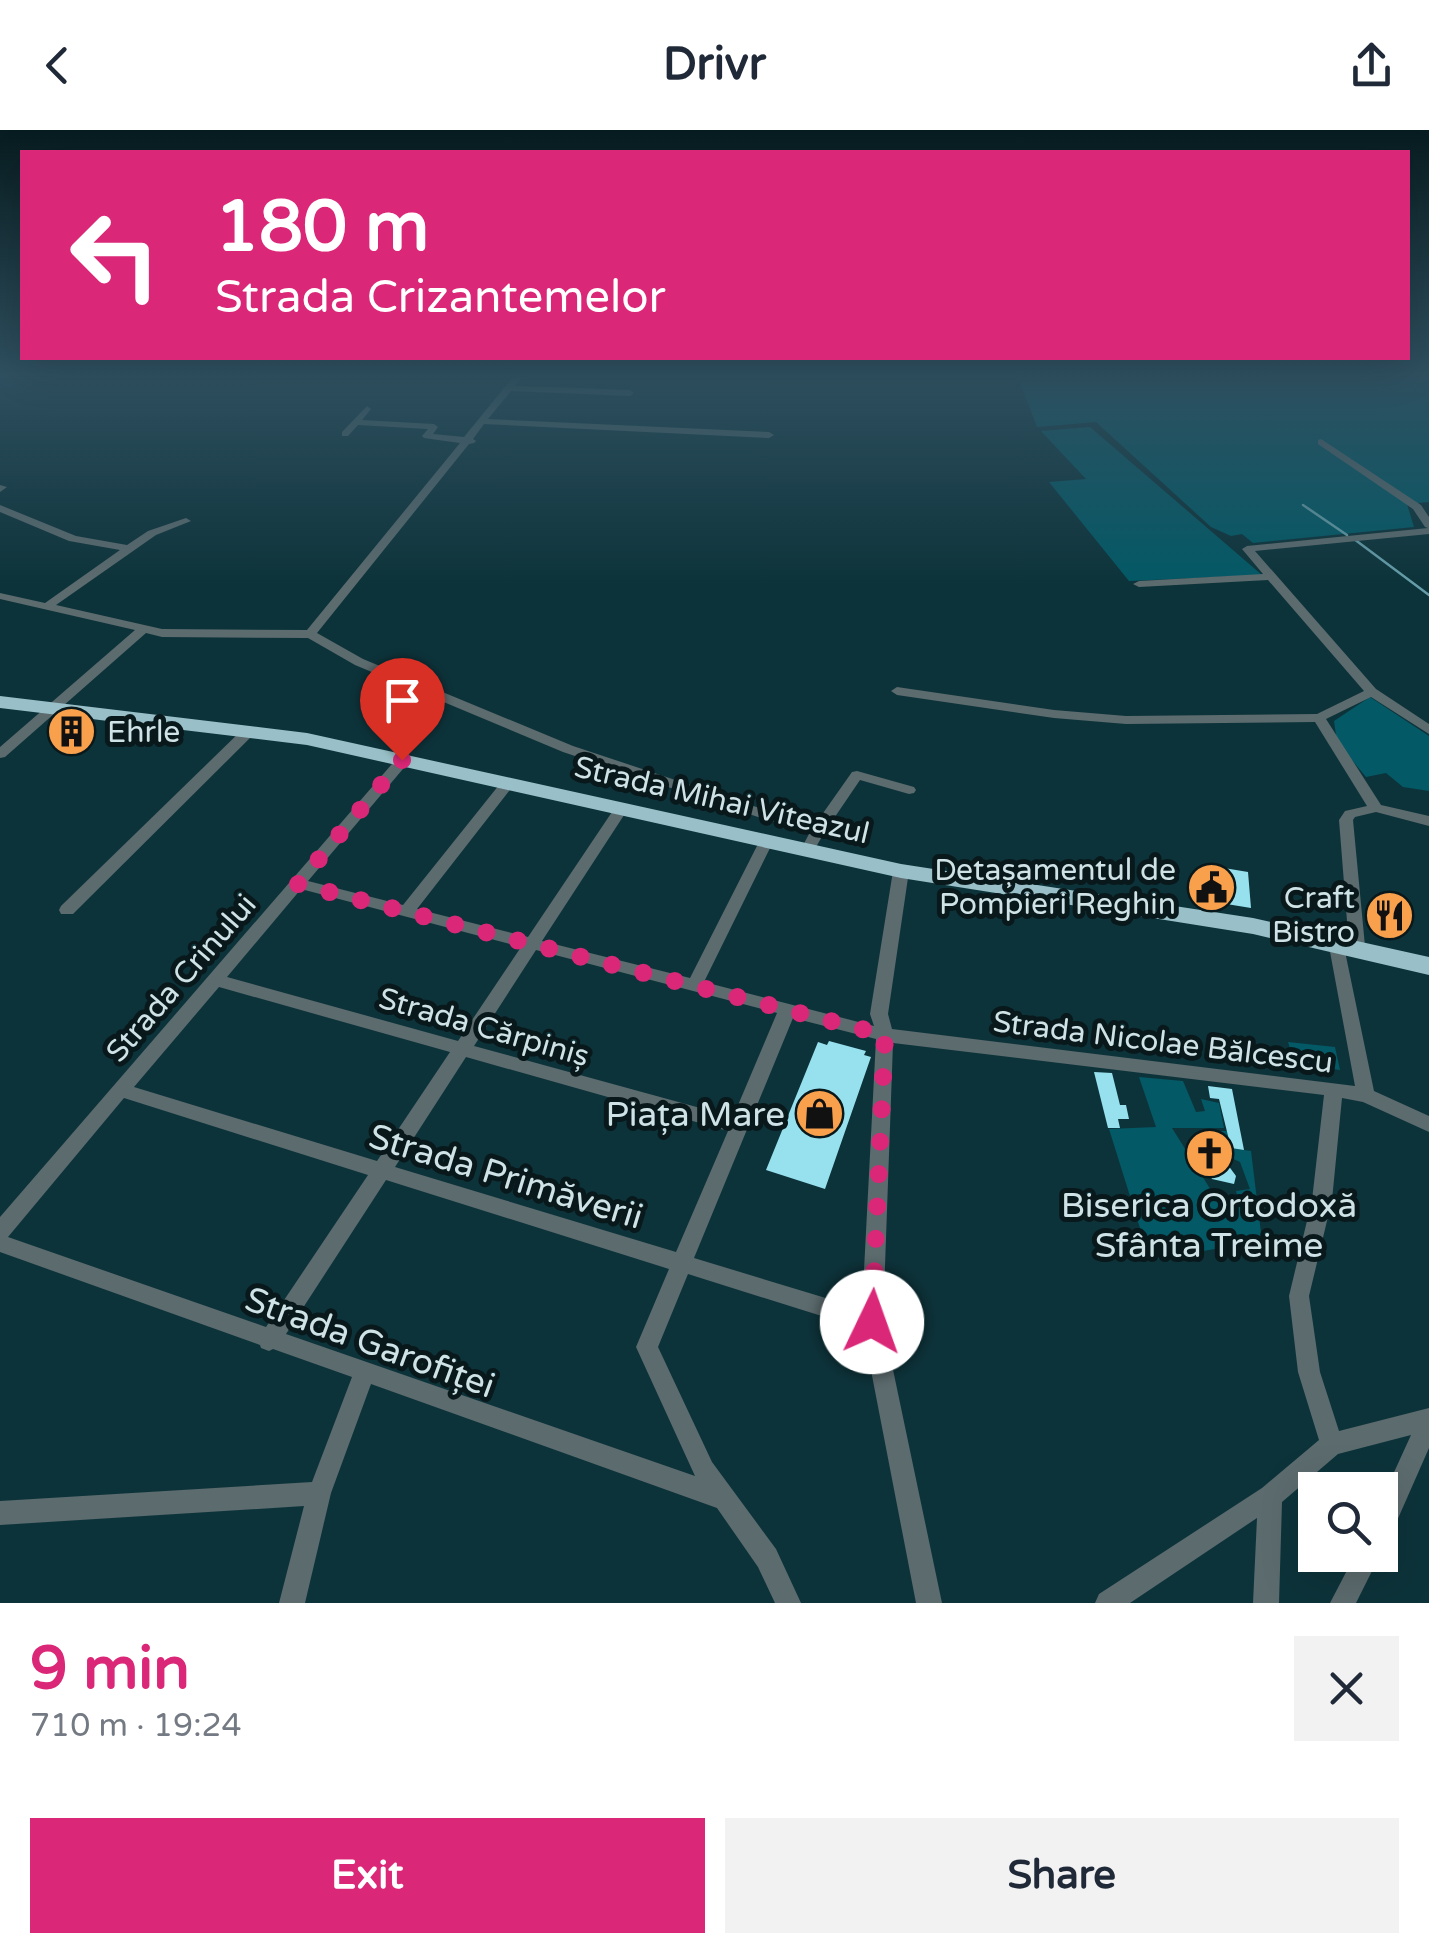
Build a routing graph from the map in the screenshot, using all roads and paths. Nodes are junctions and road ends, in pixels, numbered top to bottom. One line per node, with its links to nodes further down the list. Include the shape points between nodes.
1 (465, 446): 12 (street)
2 (1326, 446): 5 (street, via 1420,510)
3 (0, 508): 6 (street, via 73,539)
4 (186, 520): 6 (street)
5 (1429, 528): 7 (street, via 1248,549)
6 (130, 548): 10 (street)
7 (1269, 576): 8 (street); 14 (street)
8 (1139, 584)
9 (0, 596): 10 (street)
10 (48, 606): 11 (street)
11 (144, 629): 12 (street); 16 (street)
12 (310, 634): 28 (street, via 359,662 568,749)
13 (897, 691): 17 (street, via 1126,720)
14 (1372, 692): 17 (street); 19 (street)
15 (0, 702): 16 (highway, Strada Mihai Viteazul)
16 (50, 707): 18 (highway, Strada Mihai Viteazul); 20 (street)
17 (1319, 718): 24 (street)
18 (250, 730): 21 (highway, Strada Mihai Viteazul); 31 (street)
19 (1429, 730)
20 (0, 754)
21 (402, 760): 22 (highway, Strada Mihai Viteazul); 30 (street, Strada Crinului)
22 (508, 783): 25 (highway, Strada Mihai Viteazul); 32 (street)
23 (910, 790): 28 (street, via 857,776)
24 (1376, 808): 26 (street); 34 (street, via 1346,820)
25 (621, 809): 27 (highway, Strada Mihai Viteazul); 33 (street)
26 (1429, 821)
27 (766, 842): 28 (highway, Strada Mihai Viteazul); 37 (street)
28 (812, 842): 29 (highway, Strada Mihai Viteazul)
29 (901, 870): 34 (highway, Strada Mihai Viteazul); 39 (street, via 879,1014)
30 (298, 884): 32 (street, Strada Nicolae Bălcescu); 36 (street, Strada Crinului)
31 (68, 910)
32 (406, 912): 33 (street, Strada Nicolae Bălcescu)
33 (532, 943): 37 (street, Strada Nicolae Bălcescu); 40 (street)
34 (1346, 944): 35 (highway, Strada Mihai Viteazul); 43 (street)
35 (1429, 966)
36 (216, 980): 40 (street, Strada Cărpiniș); 42 (street, Strada Crinului)
37 (695, 984): 38 (street, Strada Nicolae Bălcescu)
38 (787, 1011): 39 (street, Strada Nicolae Bălcescu); 45 (street)
39 (885, 1035): 41 (street, Strada Nicolae Bălcescu); 50 (street)
40 (464, 1050): 45 (street, Strada Cărpiniș); 46 (street)
41 (1334, 1088): 43 (street, Strada Nicolae Bălcescu); 54 (street, via 1322,1200 1300,1296 1309,1372)
42 (120, 1090): 46 (street, Strada Primăverii); 47 (street, Strada Crinului)
43 (1366, 1096): 44 (street, Strada Nicolae Bălcescu)
44 (1429, 1124)
45 (736, 1126): 49 (street)
46 (382, 1172): 49 (street, Strada Primăverii); 51 (street)
47 (0, 1231)
48 (0, 1243): 51 (street, Strada Garofiței)
49 (682, 1266): 50 (street, Strada Primăverii); 57 (street, via 647,1346)
50 (872, 1322): 63 (street)
51 (269, 1340): 52 (street, Strada Garofiței)
52 (364, 1374): 56 (street); 57 (street, Strada Garofiței)
53 (1429, 1420): 54 (street); 55 (street)
54 (1332, 1444): 58 (street)
55 (1398, 1490)
56 (319, 1493): 59 (street); 61 (street)
57 (720, 1496): 62 (street, via 767,1558)
58 (1270, 1496): 64 (street); 65 (street)
59 (0, 1513)
60 (1359, 1572): 66 (street)
61 (292, 1603)
62 (788, 1603)
63 (929, 1603)
64 (1108, 1603)
65 (1266, 1603)
66 (1343, 1603)

